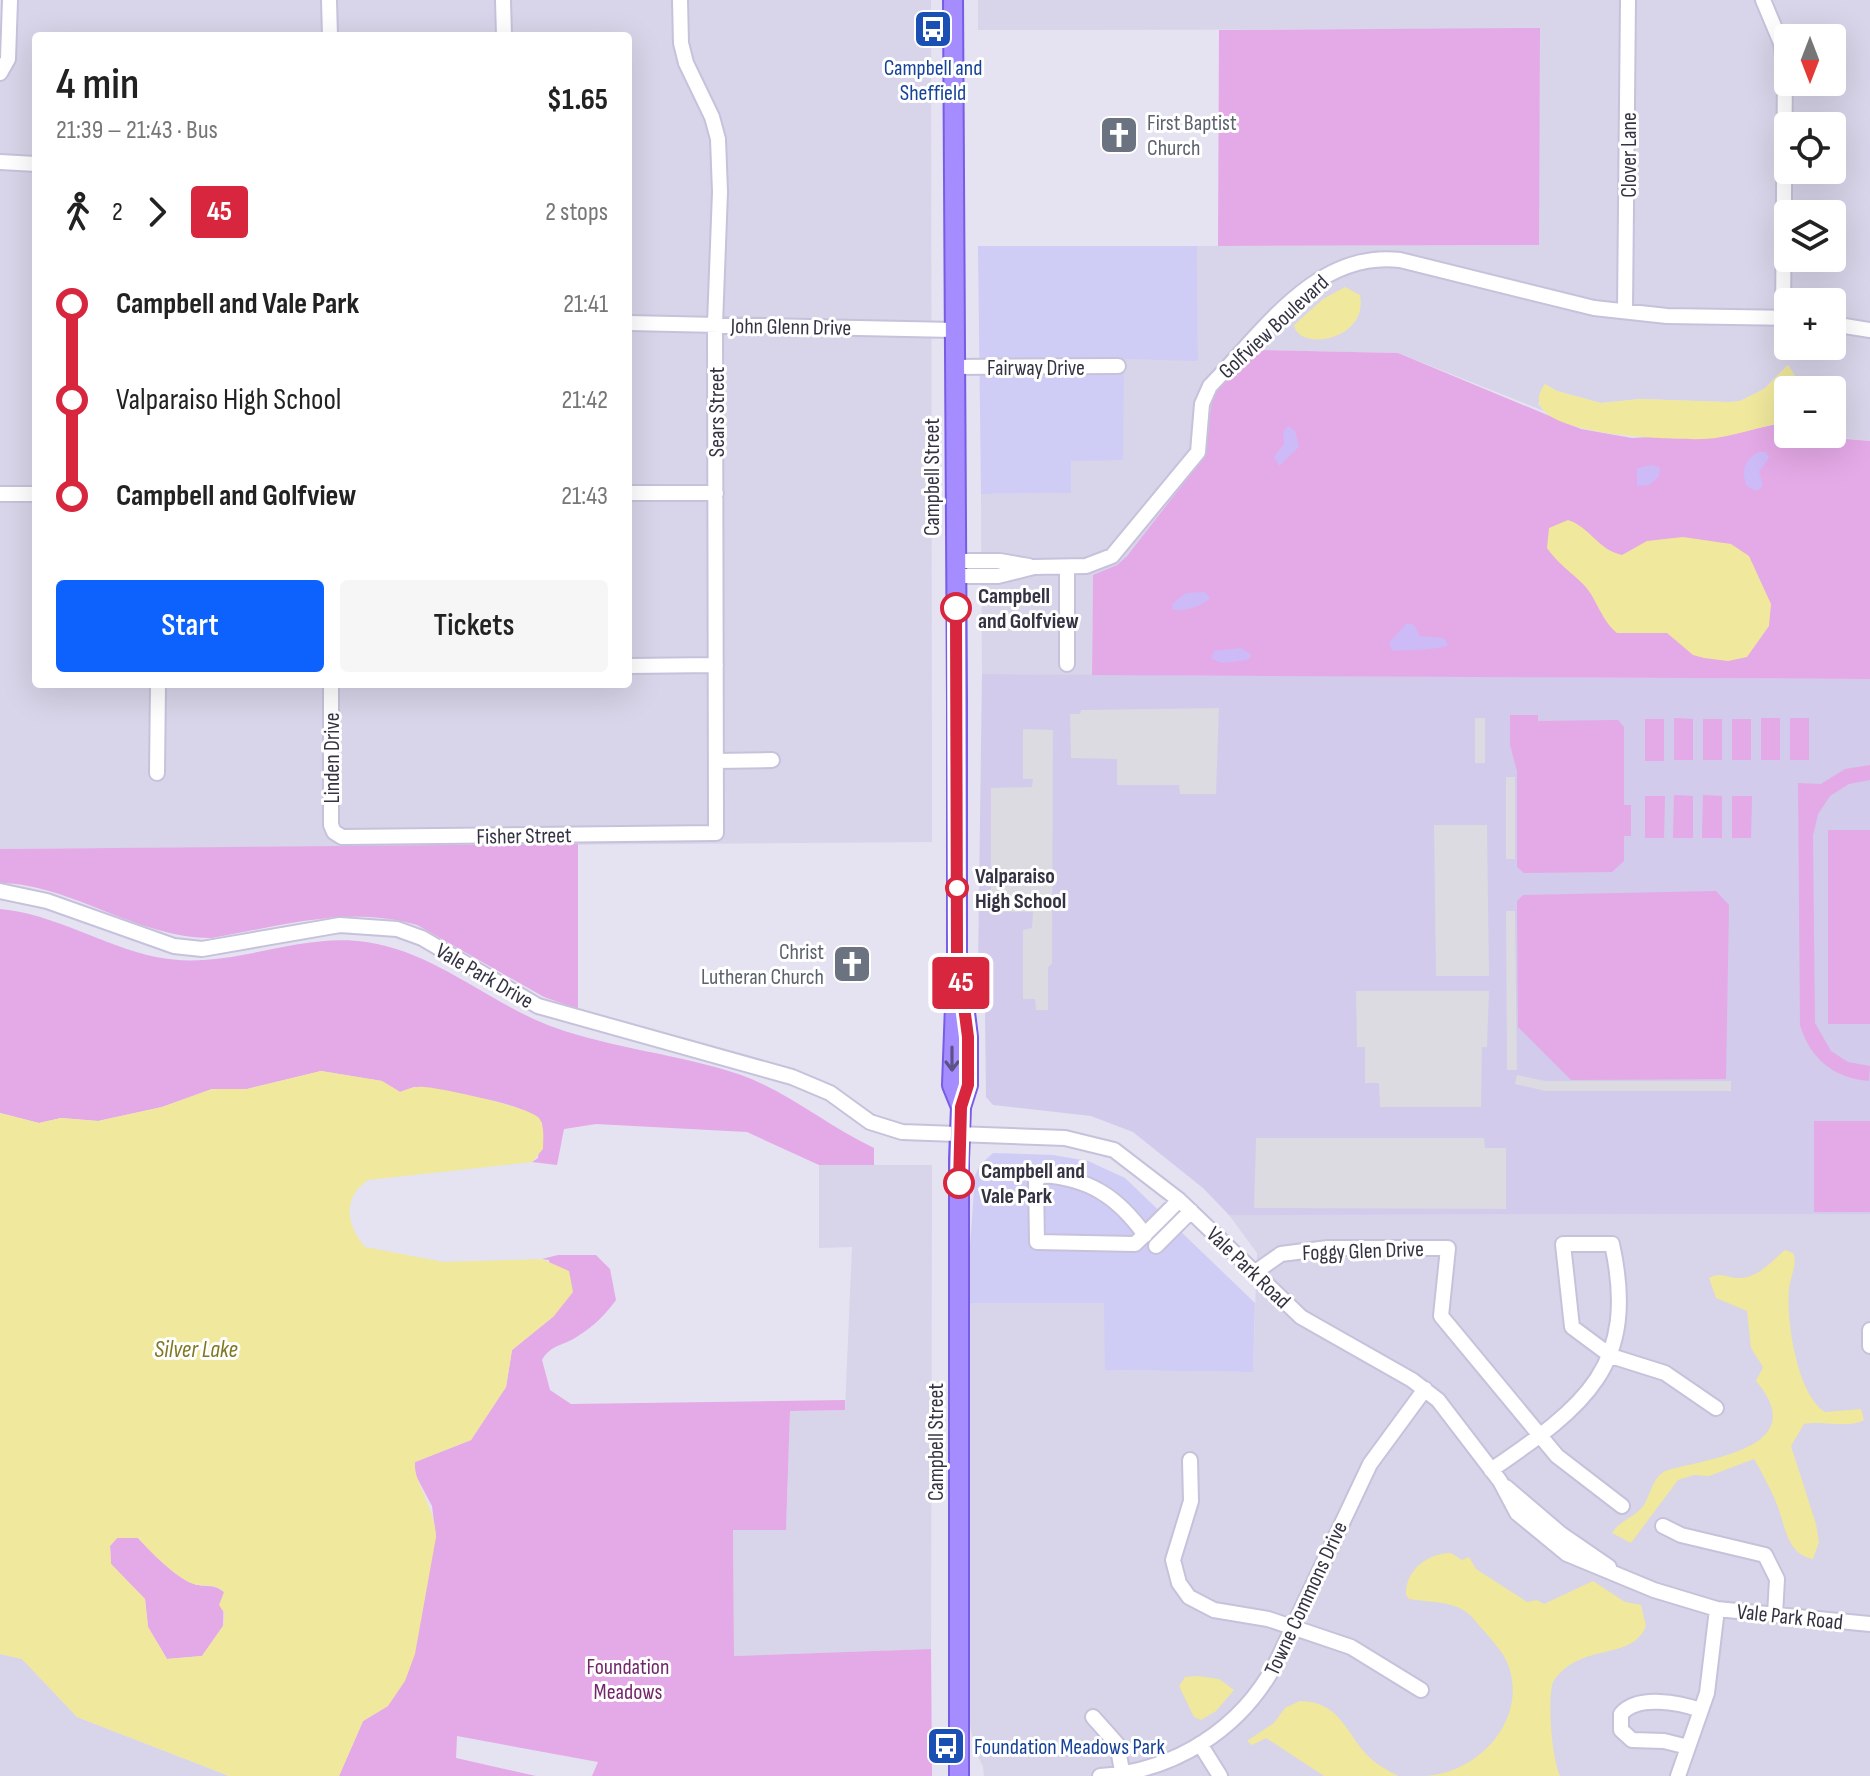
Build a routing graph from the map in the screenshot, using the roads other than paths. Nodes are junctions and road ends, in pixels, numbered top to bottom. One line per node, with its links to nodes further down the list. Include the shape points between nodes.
1 (10, 0): 10 (street, via 8,59)
2 (329, 0): 8 (street)
3 (503, 0): 9 (street)
4 (680, 0): 17 (street, Sears Street, via 686,63 718,139)
5 (953, 0): 19 (main road, Campbell Street)
6 (1628, 0): 14 (street, Clover Lane)
7 (1763, 0): 13 (street, via 1781,43 1785,69)
8 (330, 32)
9 (504, 32)
10 (0, 73)
11 (0, 162): 12 (street)
12 (32, 164)
13 (1786, 288)
14 (1625, 310): 15 (street, Golfview Boulevard); 27 (street, Golfview Boulevard, via 1584,306 1400,260 1372,259 1335,268 1304,291 1210,386 1202,404 1198,452 1112,556 1099,564)
15 (1774, 318)
16 (632, 323): 17 (street, John Glenn Drive)
17 (715, 324): 19 (street, John Glenn Drive); 24 (street, Sears Street)
18 (1846, 326): 20 (street)
19 (954, 330): 22 (main road, Campbell Street)
20 (1870, 330)
21 (1118, 366): 22 (street, Fairway Drive)
22 (954, 367): 28 (main road, Campbell Street)
23 (632, 493): 24 (street)
24 (716, 493): 30 (street, Sears Street)
25 (0, 494): 26 (street)
26 (32, 494)
27 (1067, 567): 28 (street, Golfview Boulevard, via 1034,567 998,576); 29 (street)
28 (956, 569): 40 (main road, Campbell Street, via 957,953 968,1037)
29 (1067, 664)
30 (716, 665): 31 (street); 35 (street, Sears Street)
31 (632, 666)
32 (158, 688): 36 (street)
33 (331, 688): 37 (street, Linden Drive)
34 (772, 760): 35 (street)
35 (716, 761): 38 (street, Sears Street)
36 (157, 773)
37 (334, 832): 38 (street, Fisher Street, via 342,837)
38 (716, 833)
39 (0, 891): 40 (street, Vale Park Drive, via 47,901 174,946 202,949 340,925 397,929 549,1010 792,1077 830,1093 884,1127)
40 (960, 1134): 41 (street, Vale Park Road, via 1094,1142 1133,1161); 65 (main road, Campbell Street)
41 (1179, 1200): 42 (street, Vale Park Road); 43 (street)
42 (1191, 1211): 43 (street); 44 (street, Vale Park Road)
43 (1150, 1240): 43 (street, via 1037,1242 1036,1181 1042,1175 1063,1177 1100,1189)
44 (1254, 1273): 48 (street, Vale Park Road, via 1313,1326); 50 (street, Foggy Glen Drive, via 1281,1254 1328,1248 1448,1248 1441,1316)
45 (1870, 1330): 46 (street)
46 (1870, 1346)
47 (1611, 1356): 47 (street, via 1572,1327 1563,1244 1612,1244 1620,1325); 49 (street, via 1665,1373); 50 (street, via 1587,1395)
48 (1425, 1389): 52 (street, Vale Park Road, via 1449,1412); 58 (street, Towne Commons Drive, via 1370,1464)
49 (1716, 1408)
50 (1540, 1434): 52 (street); 53 (street, Foggy Glen Drive, via 1557,1456)
51 (1190, 1460): 58 (street, via 1191,1501 1173,1552 1179,1583 1205,1607)
52 (1495, 1475): 55 (street, Vale Park Road, via 1561,1534 1619,1575)
53 (1622, 1506)
54 (1663, 1526): 56 (street, via 1765,1555 1777,1579)
55 (1717, 1609): 56 (street, Vale Park Road); 60 (street, via 1710,1681)
56 (1775, 1615): 57 (street, Vale Park Road)
57 (1870, 1624)
58 (1293, 1627): 59 (street, via 1366,1654); 62 (street, Towne Commons Drive, via 1258,1694)
59 (1421, 1690)
60 (1701, 1710): 63 (street); 63 (street, via 1677,1703 1639,1704 1621,1714 1621,1730 1632,1740)
61 (1093, 1717): 64 (street, via 1117,1744)
62 (1200, 1744): 64 (street, Towne Commons Drive); 67 (street)
63 (1688, 1747): 68 (street)
64 (1123, 1775): 66 (street, Towne Commons Drive)
65 (959, 1776)
66 (1100, 1776)
67 (1220, 1776)
68 (1678, 1776)

